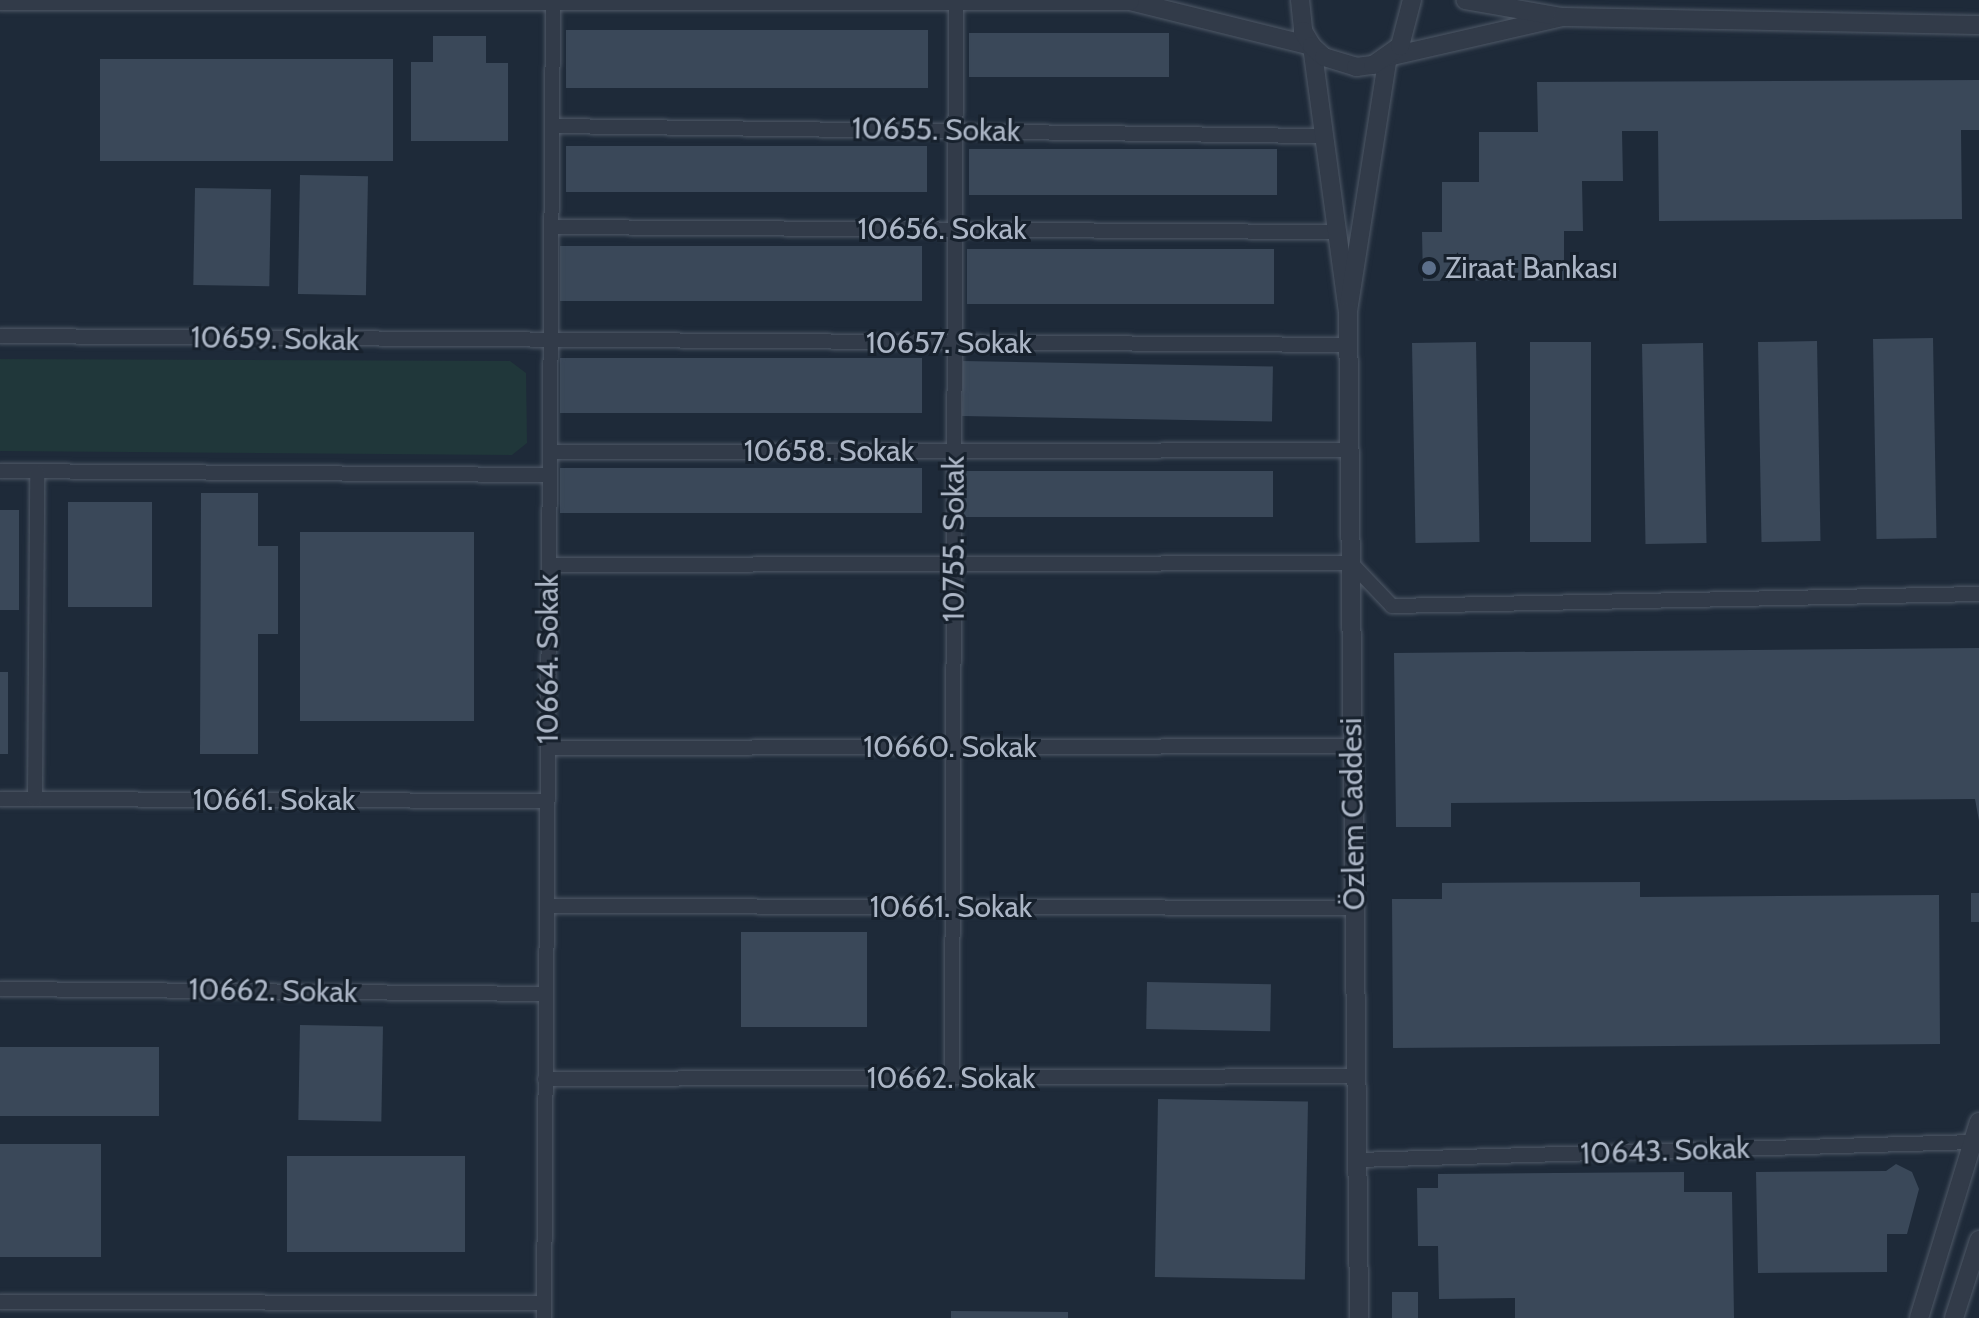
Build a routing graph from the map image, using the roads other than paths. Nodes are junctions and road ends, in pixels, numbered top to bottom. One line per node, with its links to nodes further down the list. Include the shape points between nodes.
1 (1300, 0): 12 (street, Özlem Caddesi)
2 (1412, 0): 13 (street, via 1409,31)
3 (1465, 0): 10 (street)
4 (0, 1): 5 (street)
5 (129, 1): 6 (street)
6 (553, 1): 7 (street); 14 (street, 10664. Sokak)
7 (931, 1): 8 (street)
8 (956, 1): 9 (street); 15 (street, 10755. Sokak)
9 (1138, 1): 12 (street)
10 (1562, 17): 11 (street); 13 (street)
11 (1979, 25)
12 (1312, 46): 13 (street, via 1339,65 1373,65); 16 (street, Özlem Caddesi)
13 (1388, 57): 20 (street, Özlem Caddesi)
14 (552, 126): 15 (street, 10655. Sokak); 17 (street, 10664. Sokak)
15 (955, 131): 16 (street, 10655. Sokak); 18 (street, 10755. Sokak)
16 (1320, 136): 19 (street, Özlem Caddesi)
17 (551, 227): 18 (street, 10656. Sokak); 22 (street, 10664. Sokak)
18 (955, 229): 19 (street, 10656. Sokak); 23 (street, 10755. Sokak)
19 (1333, 232): 20 (street, Özlem Caddesi)
20 (1348, 311): 24 (street, Özlem Caddesi)
21 (0, 336): 22 (street, 10659. Sokak)
22 (550, 341): 23 (street, 10657. Sokak); 27 (street, 10664. Sokak)
23 (955, 343): 24 (street, 10657. Sokak); 26 (street, 10755. Sokak)
24 (1348, 345): 25 (street, Özlem Caddesi)
25 (1349, 450): 26 (street, 10658. Sokak); 32 (street, Özlem Caddesi)
26 (954, 451): 27 (street, 10658. Sokak); 31 (street, 10755. Sokak)
27 (550, 452): 30 (street, 10664. Sokak)
28 (0, 471): 29 (street)
29 (37, 472): 30 (street); 39 (street)
30 (549, 475): 33 (street, 10664. Sokak)
31 (954, 563): 32 (street); 33 (street); 36 (street, 10755. Sokak)
32 (1351, 563): 34 (street, via 1392,606); 35 (street, Özlem Caddesi)
33 (549, 565): 37 (street, 10664. Sokak)
34 (1979, 594)
35 (1352, 746): 36 (street, 10660. Sokak); 43 (street, Özlem Caddesi)
36 (953, 747): 37 (street, 10660. Sokak); 42 (street, 10755. Sokak)
37 (548, 748): 40 (street, 10664. Sokak)
38 (0, 799): 39 (street, 10661. Sokak)
39 (35, 799): 40 (street, 10661. Sokak)
40 (547, 801): 41 (street, 10664. Sokak)
41 (547, 906): 42 (street, 10661. Sokak); 45 (street, 10664. Sokak)
42 (952, 907): 43 (street, 10661. Sokak); 47 (street, 10755. Sokak)
43 (1355, 908): 46 (street, Özlem Caddesi)
44 (0, 989): 45 (street, 10662. Sokak)
45 (546, 994): 48 (street, 10664. Sokak)
46 (1356, 1076): 47 (street, 10662. Sokak); 51 (street, Özlem Caddesi)
47 (952, 1078): 48 (street, 10662. Sokak)
48 (545, 1079): 54 (street, 10664. Sokak)
49 (1979, 1122): 50 (street)
50 (1973, 1142): 51 (street, 10643. Sokak); 56 (street)
51 (1357, 1160): 55 (street, Özlem Caddesi)
52 (1979, 1240): 57 (street)
53 (0, 1302): 54 (street)
54 (544, 1311)
55 (1359, 1318)
56 (1919, 1318)
57 (1954, 1318)

